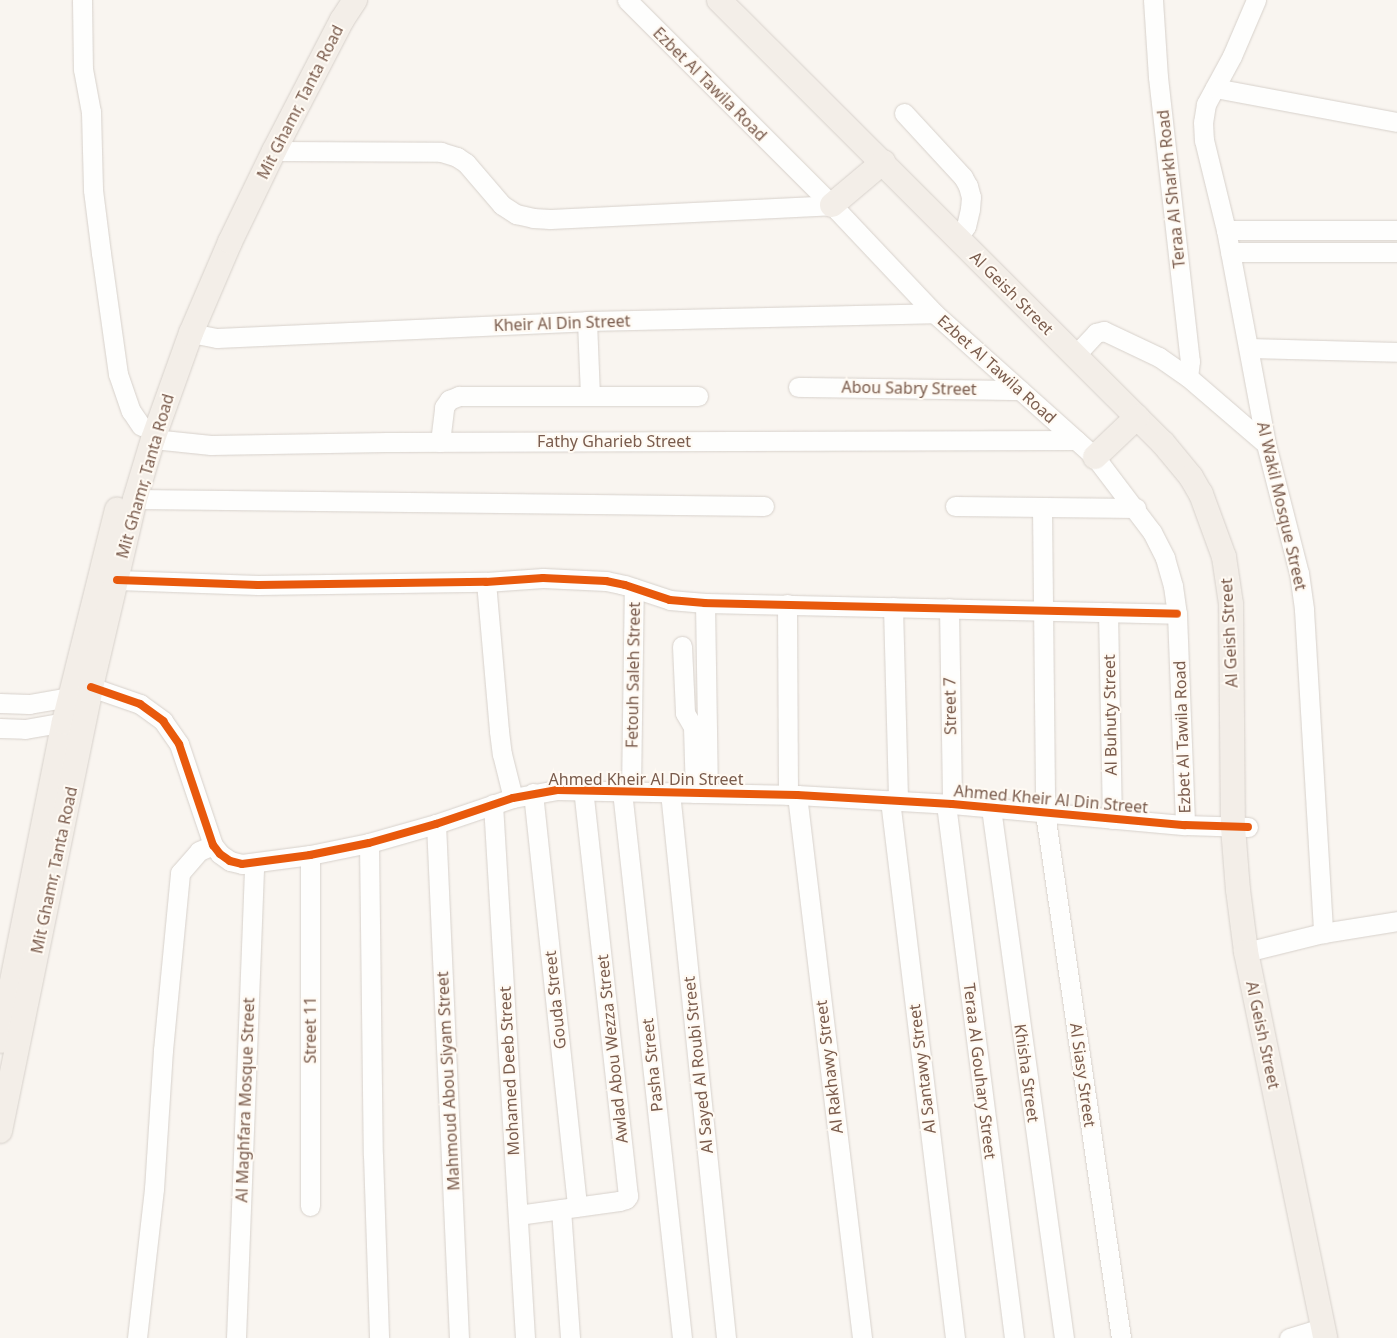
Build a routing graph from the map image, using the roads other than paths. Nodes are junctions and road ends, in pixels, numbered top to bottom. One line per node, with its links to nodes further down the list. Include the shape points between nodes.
1 (82, 0): 32 (street, via 81,39 91,112 92,183 118,374 130,412)
2 (336, 0): 32 (main road, Mit Ghamr, Tanta Road, via 259,142 216,233 161,367)
3 (355, 0): 12 (main road, Mit Ghamr, Tanta Road)
4 (627, 0): 14 (street, Ezbet Al Tawila Road)
5 (720, 0): 13 (main road, Al Geish Street)
6 (743, 0): 17 (main road, Al Geish Street)
7 (1153, 0): 26 (street, Teraa Al Sharkh Road, via 1158,77 1190,361)
8 (1256, 0): 9 (street, Al Wakil Mosque Street)
9 (1215, 88): 11 (street); 15 (street, Al Wakil Mosque Street, via 1206,104 1204,140)
10 (904, 113): 17 (street, via 966,182 971,197)
11 (1397, 122)
12 (274, 150): 14 (street, via 441,152 466,163 502,205 516,214 533,218); 22 (main road, Mit Ghamr, Tanta Road)
13 (883, 162): 14 (main road); 17 (main road, Al Geish Street)
14 (832, 206): 20 (street, Ezbet Al Tawila Road)
15 (1226, 230): 16 (street); 18 (street, Al Wakil Mosque Street)
16 (1397, 230)
17 (962, 232): 23 (main road, Al Geish Street); 31 (main road, Al Geish Street)
18 (1230, 252): 19 (street); 24 (street, Al Wakil Mosque Street)
19 (1397, 252)
20 (934, 312): 21 (street, Kheir Al Din Street); 28 (street, Ezbet Al Tawila Road)
21 (588, 321): 22 (street, Kheir Al Din Street, via 217,338); 29 (street)
22 (191, 332): 32 (main road, Mit Ghamr, Tanta Road)
23 (1082, 348): 26 (street, via 1096,333 1104,331 1159,357); 42 (main road, Al Geish Street, via 1190,454 1203,471)
24 (1249, 348): 25 (street); 35 (street, Al Wakil Mosque Street)
25 (1397, 352)
26 (1188, 377): 35 (street)
27 (798, 387): 28 (street, Abou Sabry Street)
28 (1020, 390): 33 (street, Ezbet Al Tawila Road)
29 (590, 395): 30 (street); 34 (street, via 459,396 449,400 444,407)
30 (698, 396)
31 (1137, 417): 36 (main road); 42 (main road, Al Geish Street, via 1163,443)
32 (147, 432): 34 (street, Fathy Gharieb Street, via 211,445); 37 (main road, Mit Ghamr, Tanta Road); 56 (main road, Mit Ghamr, Tanta Road, via 100,574)
33 (1076, 440): 34 (street, Fathy Gharieb Street); 36 (street, Ezbet Al Tawila Road)
34 (440, 442)
35 (1266, 444): 79 (street, Al Wakil Mosque Street, via 1291,537 1304,610)
36 (1095, 457): 41 (street, Ezbet Al Tawila Road)
37 (135, 499): 38 (street); 43 (main road, Mit Ghamr, Tanta Road)
38 (764, 506)
39 (955, 506): 40 (street)
40 (1042, 508): 41 (street); 50 (street, Al Siasy Street)
41 (1136, 508): 52 (street, Ezbet Al Tawila Road, via 1165,558)
42 (1216, 510): 73 (main road, Al Geish Street, via 1240,555 1248,604)
43 (117, 580): 44 (street, via 258,585); 54 (main road, Mit Ghamr, Tanta Road)
44 (486, 582): 45 (street, via 543,578 606,581); 64 (street, via 499,731)
45 (634, 588): 46 (street, via 670,600); 59 (street, Fetouh Saleh Street)
46 (705, 603): 47 (street); 62 (street)
47 (787, 604): 48 (street); 63 (street, Al Rakhawy Street)
48 (893, 607): 49 (street); 65 (street, Al Santawy Street)
49 (949, 608): 50 (street); 67 (street, Street 7)
50 (1044, 611): 51 (street); 69 (street, Al Siasy Street)
51 (1108, 612): 52 (street); 70 (street, Al Buhuty Street)
52 (1177, 614): 72 (street, Ezbet Al Tawila Road)
53 (682, 646): 62 (street, via 685,713 693,727)
54 (92, 687): 56 (main road, Mit Ghamr, Tanta Road); 75 (street, via 140,704 172,732)
55 (0, 703): 56 (street)
56 (72, 710): 57 (street, via 25,729); 81 (main road, Mit Ghamr, Tanta Road); 82 (main road, Mit Ghamr, Tanta Road)
57 (0, 728)
58 (583, 790): 59 (street, Ahmed Kheir Al Din Street); 61 (street, Ahmed Kheir Al Din Street); 84 (street, Awlad Abou Wezza Street, via 628,1192 623,1200)
59 (627, 791): 60 (street, Ahmed Kheir Al Din Street); 93 (street, Pasha Street)
60 (670, 792): 62 (street, Ahmed Kheir Al Din Street); 94 (street, Al Sayed Al Roubi Street)
61 (533, 793): 64 (street, Ahmed Kheir Al Din Street); 84 (street, Gouda Street)
62 (702, 793): 63 (street, Ahmed Kheir Al Din Street)
63 (793, 795): 65 (street, Ahmed Kheir Al Din Street); 95 (street, Al Rakhawy Street)
64 (513, 798): 66 (street, Ahmed Kheir Al Din Street)
65 (894, 800): 67 (street, Ahmed Kheir Al Din Street); 96 (street, Al Santawy Street)
66 (493, 804): 71 (street, Ahmed Kheir Al Din Street); 85 (street, Mohamed Deeb Street)
67 (949, 804): 68 (street, Ahmed Kheir Al Din Street); 97 (street, Teraa Al Gouhary Street)
68 (991, 808): 69 (street, Ahmed Kheir Al Din Street); 98 (street, Khisha Street)
69 (1045, 813): 70 (street, Ahmed Kheir Al Din Street); 99 (street, Al Siasy Street)
70 (1112, 819): 72 (street, Ahmed Kheir Al Din Street)
71 (436, 824): 74 (street, Ahmed Kheir Al Din Street); 90 (street, Mahmoud Abou Siyam Street)
72 (1185, 825): 73 (street, Ahmed Kheir Al Din Street)
73 (1240, 827): 80 (main road, Al Geish Street, via 1251,888)
74 (369, 842): 76 (street, Ahmed Kheir Al Din Street); 89 (street)
75 (212, 845): 77 (street, Ahmed Kheir Al Din Street, via 230,861); 87 (street, via 199,851 180,873 154,1190)
76 (310, 854): 77 (street, Ahmed Kheir Al Din Street); 83 (street, Street 11)
77 (254, 863): 88 (street, Al Maghfara Mosque Street)
78 (1397, 921): 79 (street)
79 (1323, 933): 80 (street)
80 (1253, 951): 86 (main road, Al Geish Street)
81 (0, 1041)
82 (0, 1131)
83 (310, 1206)
84 (569, 1208): 85 (street, Awlad Abou Wezza Street); 92 (street, Gouda Street)
85 (518, 1215): 91 (street, Mohamed Deeb Street)
86 (1329, 1335): 100 (street)
87 (137, 1338)
88 (236, 1338)
89 (379, 1338)
90 (459, 1338)
91 (525, 1338)
92 (570, 1338)
93 (682, 1338)
94 (726, 1338)
95 (862, 1338)
96 (955, 1338)
97 (1014, 1338)
98 (1064, 1338)
99 (1121, 1338)
100 (1289, 1338)

